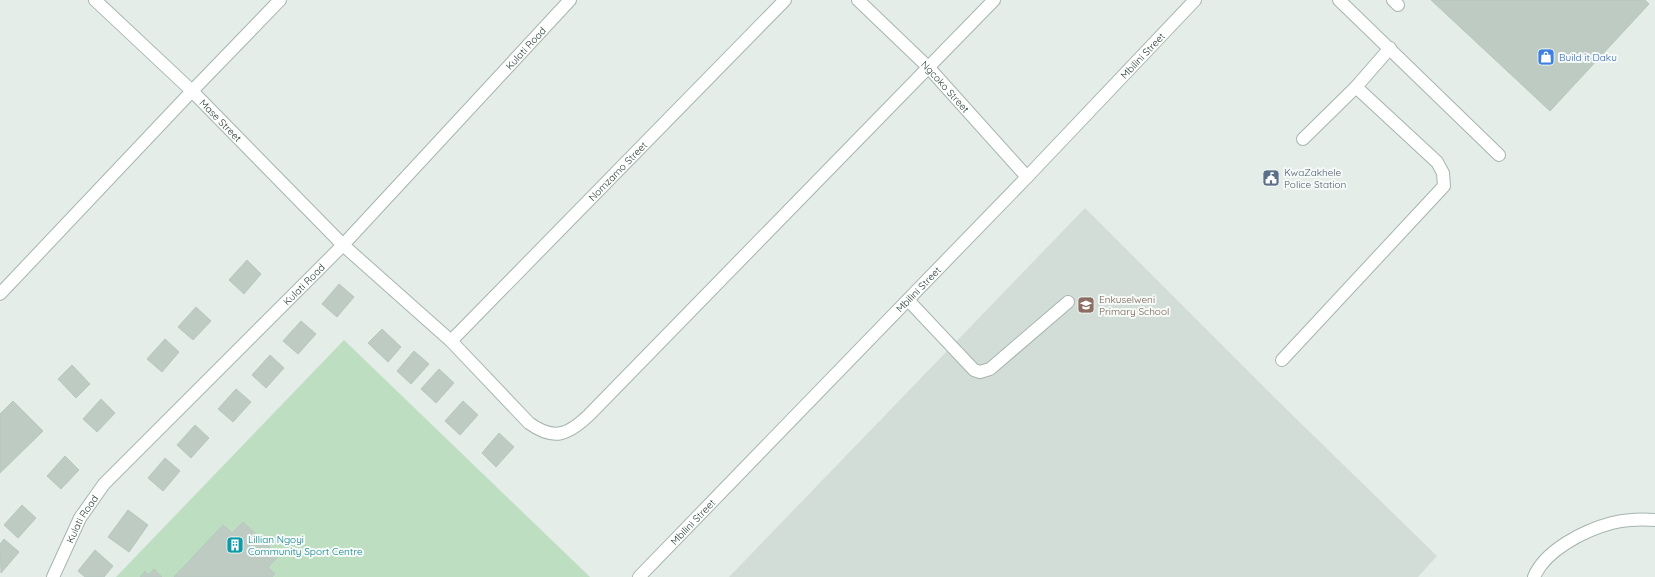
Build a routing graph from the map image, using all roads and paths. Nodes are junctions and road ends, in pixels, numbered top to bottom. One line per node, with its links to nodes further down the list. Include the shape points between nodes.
1 (95, 0): 12 (street, Mase Street)
2 (280, 0): 12 (street)
3 (570, 0): 16 (street, Kulati Road)
4 (785, 0): 20 (street, Nomzamo Street)
5 (858, 0): 10 (street, Ngcoko Street)
6 (994, 0): 10 (street, Mase Street)
7 (1195, 0): 15 (street, Mbilini Street)
8 (1339, 0): 9 (street)
9 (1390, 48): 11 (street); 14 (street)
10 (929, 68): 15 (street, Ngcoko Street); 20 (street, Mase Street, via 580,424 559,434 540,431 529,423)
11 (1356, 87): 13 (street); 21 (street, via 1437,162 1443,173 1444,186)
12 (192, 91): 16 (street, Mase Street); 17 (street)
13 (1303, 139)
14 (1499, 155)
15 (1027, 177): 18 (street, Mbilini Street)
16 (343, 245): 20 (street, Mase Street); 23 (street, Kulati Road, via 104,484 80,518)
17 (0, 294)
18 (908, 300): 19 (street, via 974,370 980,372 990,369); 24 (street, Mbilini Street)
19 (1068, 302)
20 (451, 341)
21 (1282, 360)
22 (1655, 520): 25 (street, via 1612,523 1590,531 1547,557)
23 (53, 577)
24 (639, 577)
25 (1534, 577)

